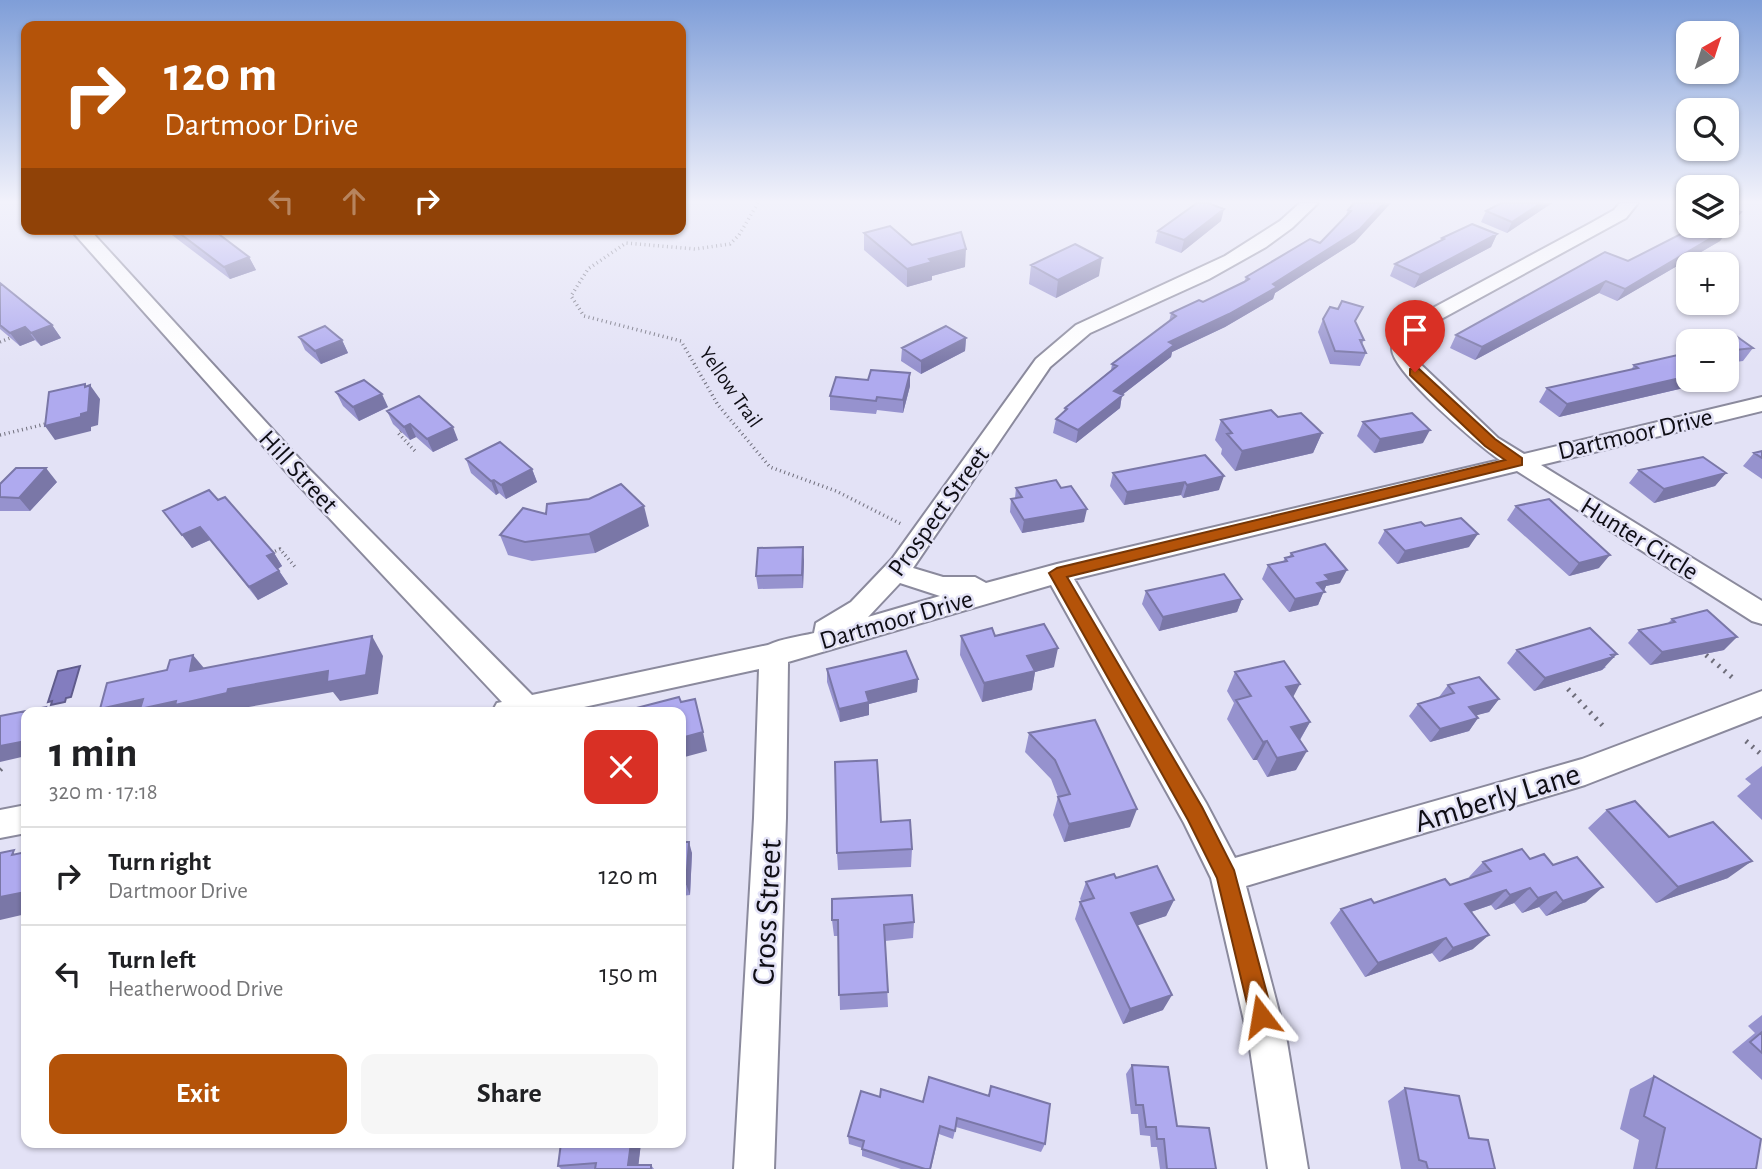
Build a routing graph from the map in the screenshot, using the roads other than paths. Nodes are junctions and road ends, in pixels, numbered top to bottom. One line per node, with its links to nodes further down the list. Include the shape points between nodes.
1 (105, 258): 14 (street, Hill Street)
2 (1234, 258): 6 (street, Prospect Street, via 1083,329 1043,363)
3 (1540, 258): 5 (street, Hunter Circle, via 1425,320 1405,338 1403,353 1415,372 1490,443)
4 (1762, 404): 5 (street, Dartmoor Drive)
5 (1517, 461): 7 (street, Dartmoor Drive); 11 (street, Hunter Circle)
6 (896, 572): 8 (street, Dartmoor Drive, via 954,588); 9 (street, Prospect Street)
7 (1057, 573): 8 (street, Dartmoor Drive); 18 (street)
8 (1019, 583): 10 (street, Dartmoor Drive)
9 (872, 599): 10 (street); 12 (street, Prospect Street, via 827,629)
10 (921, 611): 12 (street, Dartmoor Drive)
11 (1762, 614)
12 (774, 655): 15 (street, Prospect Street); 19 (street, Cross Street)
13 (1762, 703): 18 (street, Amberly Lane, via 1585,772)
14 (514, 707)
15 (531, 707)
16 (21, 820): 17 (street)
17 (0, 824)
18 (1227, 876): 20 (street, via 1268,1042)
19 (754, 1169)
20 (1288, 1169)

